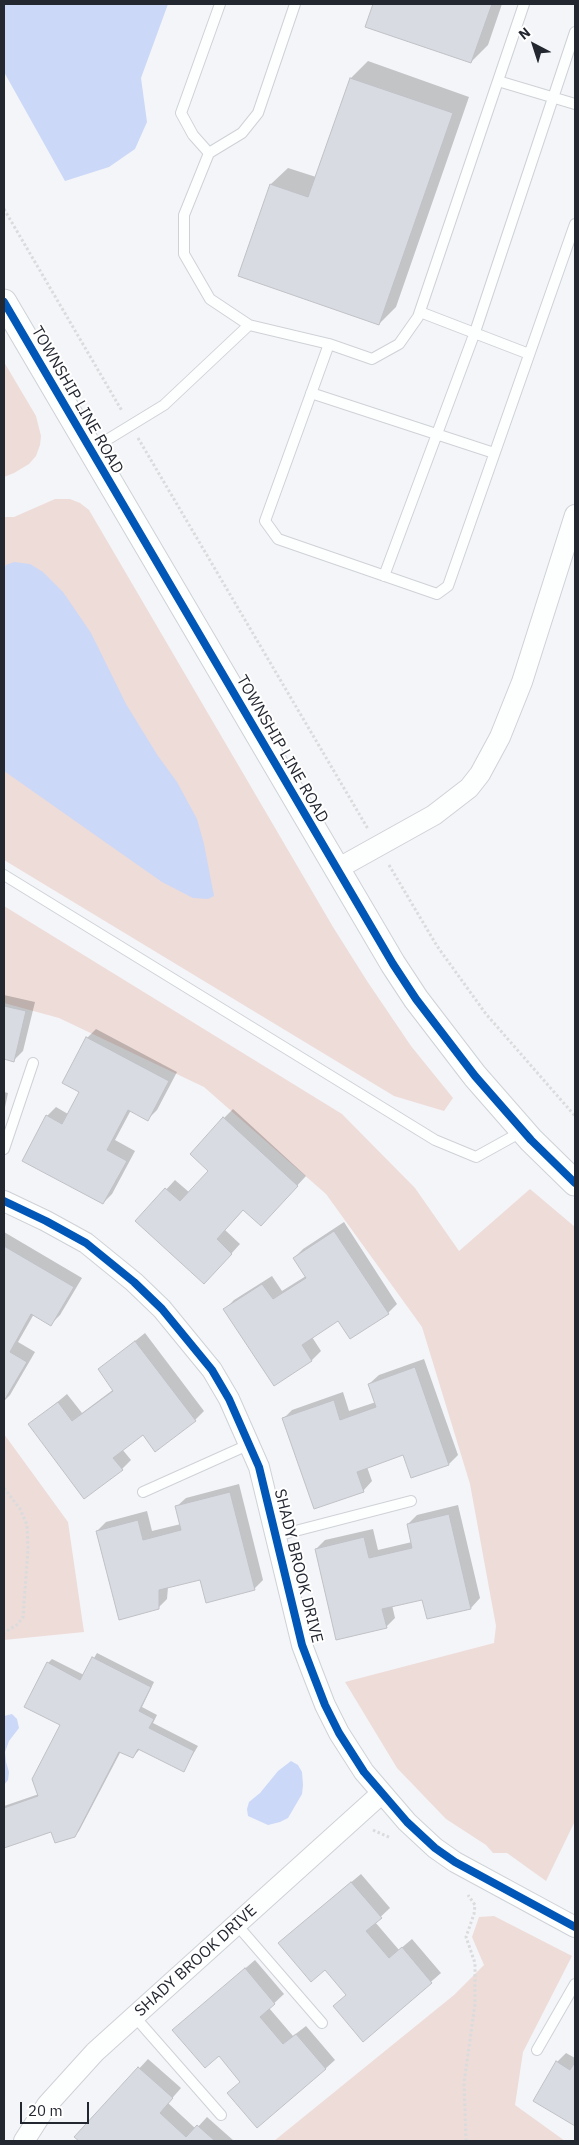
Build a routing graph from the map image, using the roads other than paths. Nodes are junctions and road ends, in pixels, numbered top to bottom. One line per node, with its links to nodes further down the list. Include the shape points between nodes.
1 (220, 4): 8 (lane, via 181,113 193,135)
2 (296, 4): 8 (lane, via 258,113 242,133)
3 (524, 4): 5 (lane)
4 (575, 32): 6 (lane)
5 (498, 81): 6 (lane); 11 (lane)
6 (552, 97): 7 (lane); 13 (lane)
7 (575, 104)
8 (209, 153): 12 (lane, via 184,215 184,254 210,298)
9 (575, 224): 15 (lane)
10 (4, 302): 18 (street, TOWNSHIP LINE ROAD)
11 (420, 312): 13 (lane); 14 (lane, via 399,344 372,359)
12 (249, 325): 14 (lane); 18 (lane, via 164,406)
13 (475, 332): 15 (lane); 17 (lane)
14 (329, 344): 16 (lane)
15 (529, 354): 19 (lane)
16 (311, 393): 17 (lane); 21 (lane, via 265,521 278,539)
17 (437, 434): 19 (lane); 21 (lane)
18 (90, 450): 22 (street, TOWNSHIP LINE ROAD)
19 (494, 453): 21 (lane, via 448,586 437,594)
20 (575, 515): 22 (street, via 522,682 500,737 480,774 469,788 434,815)
21 (384, 576)
22 (337, 869): 25 (street, TOWNSHIP LINE ROAD, via 416,999 475,1076)
23 (4, 875): 25 (lane, via 435,1140 476,1157)
24 (33, 1063): 26 (lane)
25 (524, 1131): 27 (street, TOWNSHIP LINE ROAD)
26 (4, 1149)
27 (575, 1183)
28 (4, 1201): 29 (street, SHADY BROOK DRIVE, via 86,1243 162,1309 212,1370)
29 (250, 1444): 30 (lane); 32 (street, SHADY BROOK DRIVE)
30 (144, 1492)
31 (411, 1501): 32 (lane)
32 (276, 1536): 33 (street, SHADY BROOK DRIVE, via 302,1645 325,1705 359,1764)
33 (382, 1793): 34 (street, SHADY BROOK DRIVE); 35 (street, SHADY BROOK DRIVE, via 407,1822 455,1862)
34 (237, 1924): 37 (street, SHADY BROOK DRIVE); 38 (lane)
35 (575, 1927)
36 (575, 1984): 39 (lane)
37 (135, 2017): 40 (lane); 41 (street, SHADY BROOK DRIVE, via 95,2052 47,2105)
38 (322, 2023)
39 (538, 2050)
40 (221, 2115)
41 (24, 2141)

